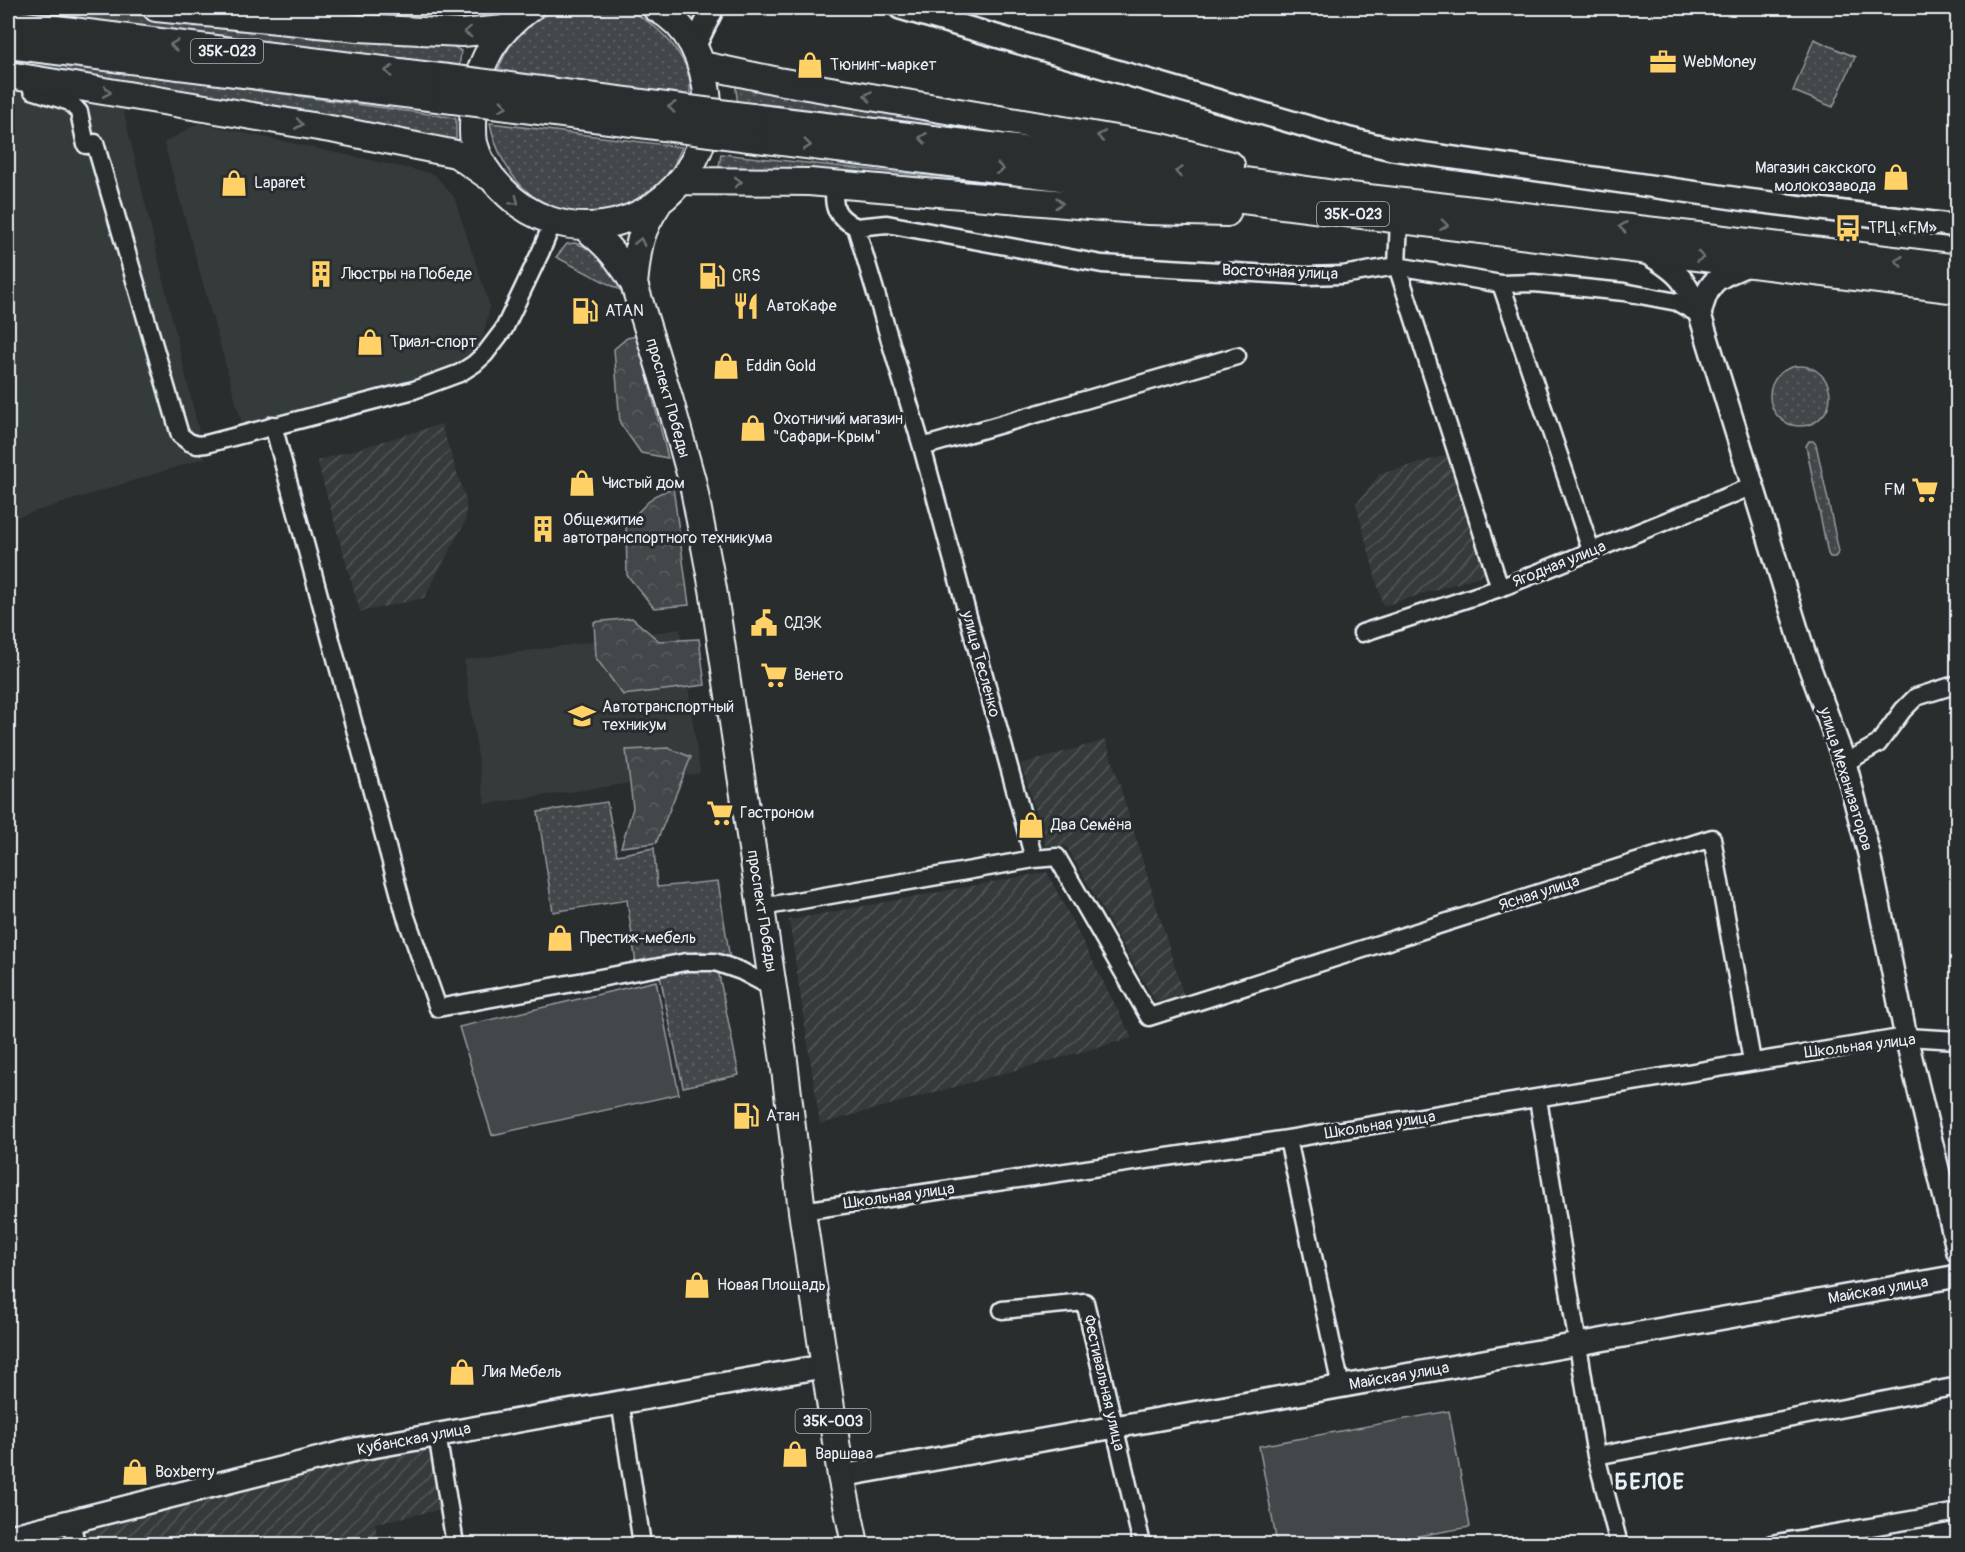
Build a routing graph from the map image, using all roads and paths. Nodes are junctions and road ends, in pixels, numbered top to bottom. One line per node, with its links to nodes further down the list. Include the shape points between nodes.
1 (156, 8): 5 (main road, one-way to 1, via 462,33 358,28)
2 (713, 8): 8 (street)
3 (900, 8): 21 (street, via 1392,149)
4 (665, 9): 8 (main road)
5 (515, 16): 13 (main road, via 484,59 475,92 474,143)
6 (8, 23): 11 (main road, 35К-023, one-way to 6)
7 (8, 45): 11 (main road, 35К-023)
8 (698, 55): 14 (main road, via 707,88 707,122 695,158); 16 (main road, one-way to 8, via 1162,147 778,81)
9 (8, 75): 13 (main road, one-way to 13, via 456,154)
10 (8, 81): 33 (street, via 70,102 79,112 86,145 95,143 180,435 197,445)
11 (446, 88): 12 (main road, 35К-023, bridge)
12 (750, 127): 16 (main road, 35К-023, one-way to 12, via 1049,153); 18 (main road, 35К-023, one-way to 18)
13 (492, 179): 20 (main road, one-way to 20, via 521,206)
14 (680, 181): 15 (main road, one-way to 15); 17 (main road)
15 (836, 184): 18 (main road, one-way to 18, via 1148,211); 23 (street, улица Тесленко, via 836,211)
16 (1342, 195): 27 (main road, 35К-023, one-way to 16)
17 (658, 204): 22 (main road, via 626,220); 28 (main road, проспект Победы, one-way to 17, via 640,237)
18 (1312, 210): 19 (main road, 35К-023)
19 (1399, 220): 24 (main road, 35К-023, one-way to 24); 26 (street)
20 (553, 222): 22 (main road); 33 (street, via 504,329 474,364 448,379 414,390)
21 (1958, 226)
22 (584, 227): 28 (main road, проспект Победы, via 609,247)
23 (856, 227): 26 (street, Восточная улица, via 887,224 1102,264 1305,276 1342,275); 34 (street, улица Тесленко)
24 (1640, 249): 25 (main road, 35К-023, one-way to 25); 31 (street, улица Механизаторов, via 1678,274 1687,284)
25 (1750, 264): 30 (main road, 35К-023); 31 (street, via 1710,284)
26 (1397, 266): 29 (street, Восточная улица); 37 (street)
27 (1958, 268)
28 (633, 284): 42 (main road, проспект Победы / 35К-003, via 693,484)
29 (1500, 284): 31 (street, Восточная улица, via 1534,283 1624,292 1677,303); 36 (street)
30 (1958, 290)
31 (1700, 315): 35 (street, улица Механизаторов)
32 (1237, 356): 34 (street)
33 (273, 425): 43 (street, via 402,903 438,1008 686,962 715,962)
34 (922, 447): 41 (street, улица Тесленко)
35 (1753, 486): 36 (street, Ягодная улица); 40 (street, улица Механизаторов, via 1805,655)
36 (1591, 550): 37 (street, Ягодная улица)
37 (1500, 588): 38 (street, Ягодная улица)
38 (1362, 633)
39 (1958, 684): 40 (street, via 1916,697 1878,744)
40 (1845, 763): 44 (street, улица Механизаторов, via 1869,854)
41 (1034, 859): 42 (street); 46 (street, Ясная улица, via 1057,857 1149,1017 1712,838)
42 (762, 907): 43 (main road, проспект Победы / 35К-003)
43 (774, 988): 49 (main road, проспект Победы / 35К-003)
44 (1906, 1037): 45 (street, Школьная улица); 46 (street, Школьная улица); 50 (street, улица Механизаторов)
45 (1958, 1040)
46 (1752, 1061): 47 (street, Школьная улица)
47 (1538, 1099): 48 (street, Школьная улица); 53 (street)
48 (1288, 1139): 49 (street, Школьная улица); 56 (street)
49 (802, 1211): 54 (main road, проспект Победы / 35К-003)
50 (1958, 1252)
51 (1958, 1276): 53 (street, Майская улица)
52 (1002, 1310): 58 (street, Фестивальная улица, via 1085,1302)
53 (1579, 1344): 56 (street, Майская улица); 60 (street)
54 (825, 1366): 57 (main road, Кубанская улица); 61 (main road, проспект Победы / 35К-003)
55 (1958, 1386): 60 (street)
56 (1341, 1387): 58 (street, Майская улица)
57 (620, 1401): 59 (main road, Кубанская улица); 67 (street)
58 (1114, 1428): 61 (street, Майская улица); 69 (street, Фестивальная улица)
59 (437, 1434): 63 (main road, Кубанская улица, via 358,1449); 66 (street)
60 (1596, 1456): 70 (street)
61 (841, 1476): 68 (main road, проспект Победы / 35К-003)
62 (1958, 1512): 71 (street)
63 (71, 1520): 64 (main road, Кубанская улица); 65 (street)
64 (8, 1537)
65 (76, 1545)
66 (455, 1545)
67 (642, 1545)
68 (855, 1545)
69 (1142, 1545)
70 (1619, 1545)
71 (1771, 1545)

